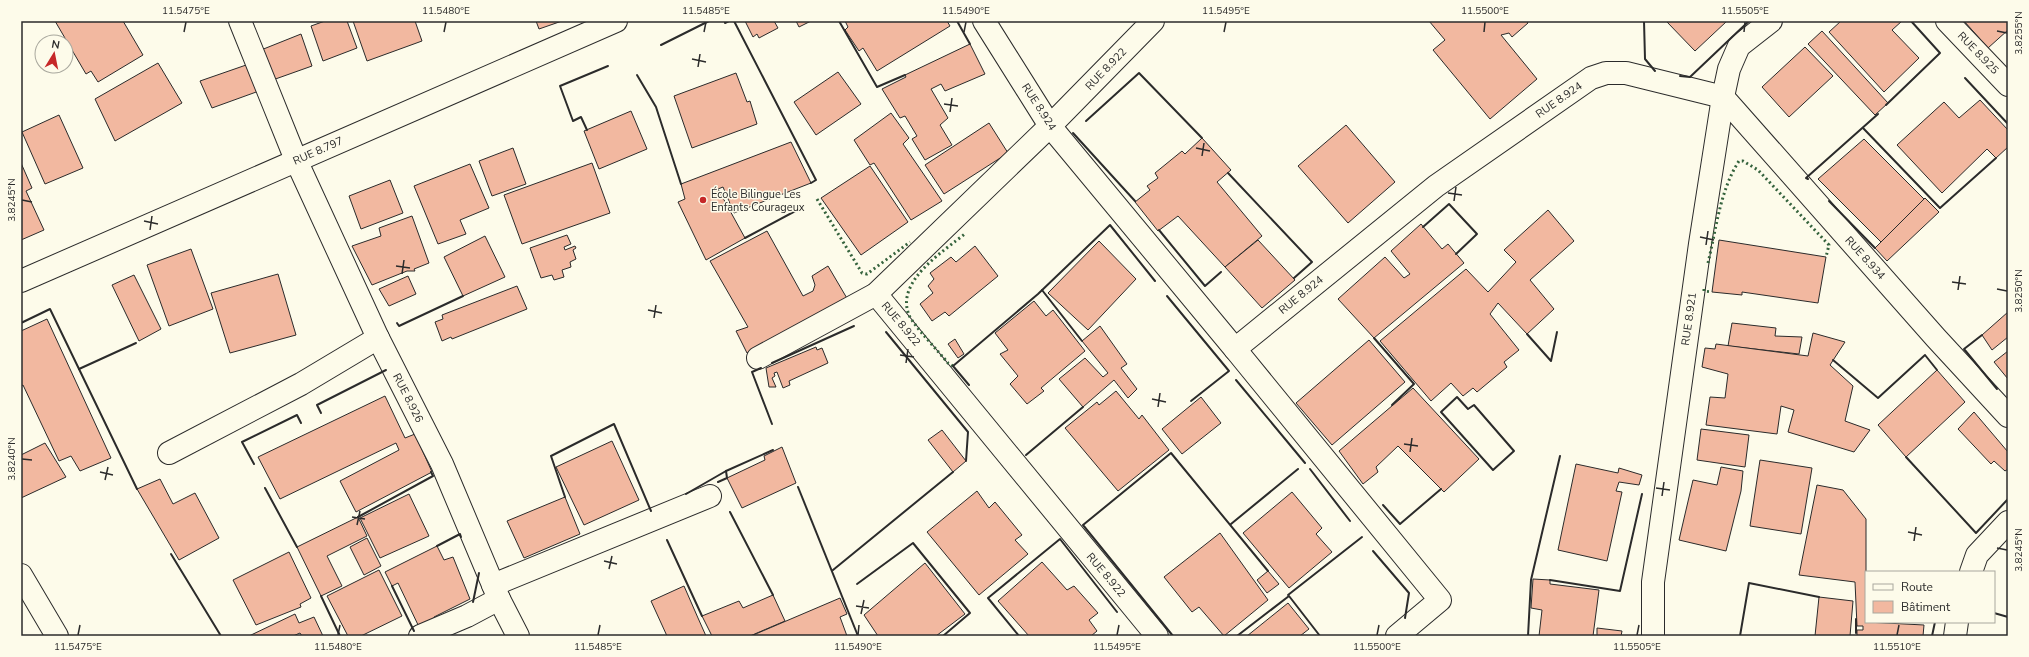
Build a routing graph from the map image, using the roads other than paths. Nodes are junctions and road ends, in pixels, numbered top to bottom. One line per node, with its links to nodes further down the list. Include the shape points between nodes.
1 (240, 21): 10 (street, RUE 8.926)
2 (616, 21): 10 (street, RUE 8.797)
3 (984, 21): 9 (street, RUE 8.924)
4 (1153, 21): 9 (street, RUE 8.922)
5 (1771, 21): 8 (street, RUE 8.921, via 1740,46 1729,69)
6 (1947, 21): 7 (street, RUE 8.925)
7 (2008, 85)
8 (1723, 97): 14 (street, RUE 8.924, via 1626,74 1606,73 1591,78 1436,186); 16 (street, RUE 8.934); 29 (street, RUE 8.921, via 1653,582)
9 (1050, 126): 12 (street, RUE 8.922); 14 (street, RUE 8.924)
10 (296, 160): 11 (street, RUE 8.797); 13 (street, RUE 8.926)
11 (21, 281)
12 (876, 294): 15 (street); 27 (street, RUE 8.922)
13 (378, 338): 17 (street, via 301,384); 22 (street, RUE 8.926, via 442,464)
14 (1234, 348): 28 (street, via 1440,600)
15 (758, 358)
16 (2008, 416)
17 (169, 453)
18 (710, 496): 22 (street)
19 (2008, 522): 20 (street, via 1977,555)
20 (1971, 571)
21 (21, 575): 24 (street)
22 (496, 592): 25 (street, via 467,616); 26 (street, RUE 8.926)
23 (1957, 623): 30 (street)
24 (57, 636)
25 (420, 636)
26 (518, 636)
27 (1157, 636)
28 (1397, 636)
29 (1653, 636)
30 (1955, 636)

